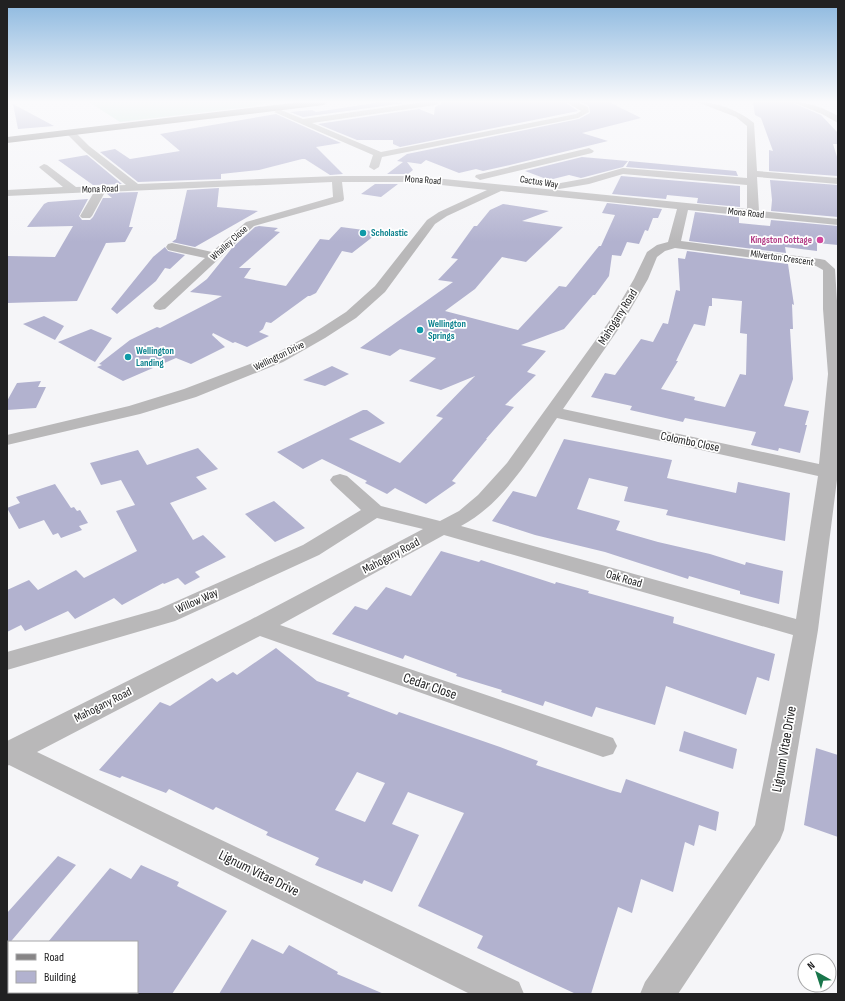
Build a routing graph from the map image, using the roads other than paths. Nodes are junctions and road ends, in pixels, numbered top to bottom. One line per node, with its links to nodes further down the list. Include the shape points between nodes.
1 (87, 149): 15 (street)
2 (366, 149): 6 (street)
3 (411, 149): 6 (street)
4 (752, 149): 11 (street)
5 (589, 151): 8 (street)
6 (378, 155): 10 (street)
7 (44, 167): 17 (street)
8 (491, 174): 9 (street); 11 (street, Cactus Way, via 554,186 589,181 624,171)
9 (480, 177)
10 (370, 178): 12 (street, Mona Road); 14 (street, Mona Road, via 414,179)
11 (753, 178): 13 (street, Cactus Way); 20 (street)
12 (337, 179): 15 (street, Mona Road); 26 (street, Whalley Close, via 339,199 250,224)
13 (838, 181)
14 (501, 187): 19 (street, Mona Road); 29 (street, Wellington Drive, via 431,222 380,289 351,315 277,359 190,393 134,410)
15 (136, 188): 16 (street, Mona Road)
16 (100, 189): 17 (street, Mona Road); 22 (street)
17 (73, 190): 18 (street, Mona Road)
18 (7, 193)
19 (683, 206): 20 (street, Mona Road); 24 (street)
20 (753, 210): 21 (street); 23 (street, Mona Road)
21 (838, 214)
22 (86, 216)
23 (838, 222)
24 (674, 244): 28 (street, Mahogany Road, via 661,248 651,255 641,279 615,324); 30 (street, Milverton Crescent, via 808,260 829,268 836,374)
25 (172, 247): 26 (street)
26 (214, 256): 27 (street, Whalley Close)
27 (160, 306)
28 (552, 412): 30 (street, Colombo Close); 33 (street, Mahogany Road, via 514,468 490,494 466,515)
29 (7, 440)
30 (828, 472): 35 (street, Lignum Vitae Drive)
31 (340, 480): 32 (street)
32 (374, 511): 33 (street); 36 (street, Willow Way, via 311,550 167,615)
33 (443, 528): 34 (street, Mahogany Road); 35 (street, Oak Road)
34 (258, 626): 37 (street, Cedar Close); 38 (street, Mahogany Road)
35 (806, 630): 40 (street, Lignum Vitae Drive, via 769,830)
36 (7, 662)
37 (603, 746)
38 (9, 753): 39 (street, Lignum Vitae Drive)
39 (507, 994)
40 (657, 994)

